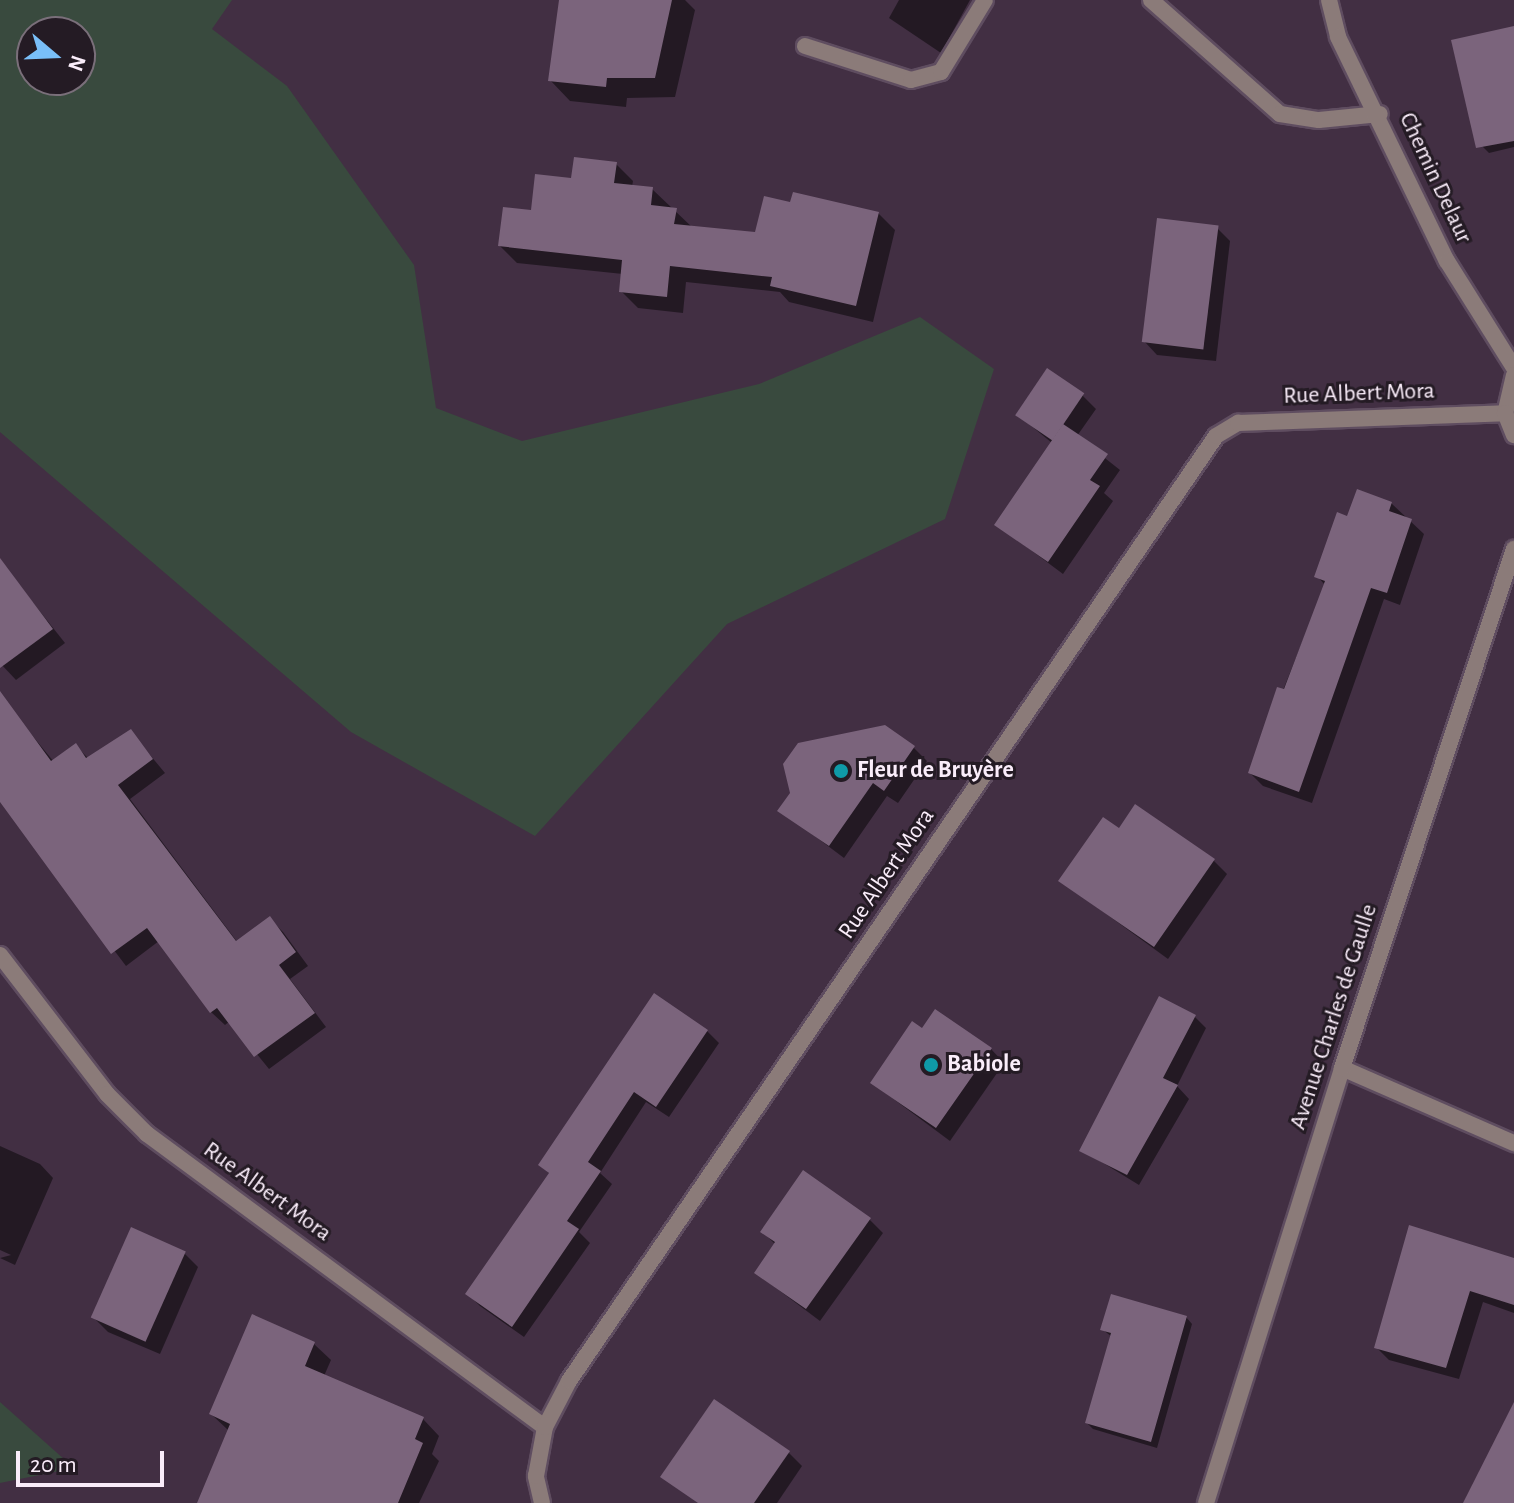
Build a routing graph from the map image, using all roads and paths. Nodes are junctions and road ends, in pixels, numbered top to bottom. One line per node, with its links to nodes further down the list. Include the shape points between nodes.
1 (985, 0): 4 (street, via 941,72 911,80)
2 (1151, 0): 5 (street, via 1280,114 1319,120)
3 (1329, 0): 5 (street, Chemin Delaur, via 1338,37)
4 (805, 46)
5 (1380, 114): 6 (street, Chemin Delaur, via 1447,261)
6 (1514, 368)
7 (1514, 375): 8 (street)
8 (1505, 413): 9 (street); 14 (street, Rue Albert Mora, via 1238,423 1216,436 569,1381)
9 (1514, 435)
10 (1514, 549): 12 (street, Avenue Charles de Gaulle)
11 (0, 955): 14 (street, Rue Albert Mora, via 107,1094 147,1134)
12 (1342, 1068): 13 (street); 16 (street, Avenue Charles de Gaulle)
13 (1514, 1143)
14 (545, 1427): 15 (street, Rue Albert Mora, via 536,1476)
15 (542, 1503)
16 (1206, 1503)

